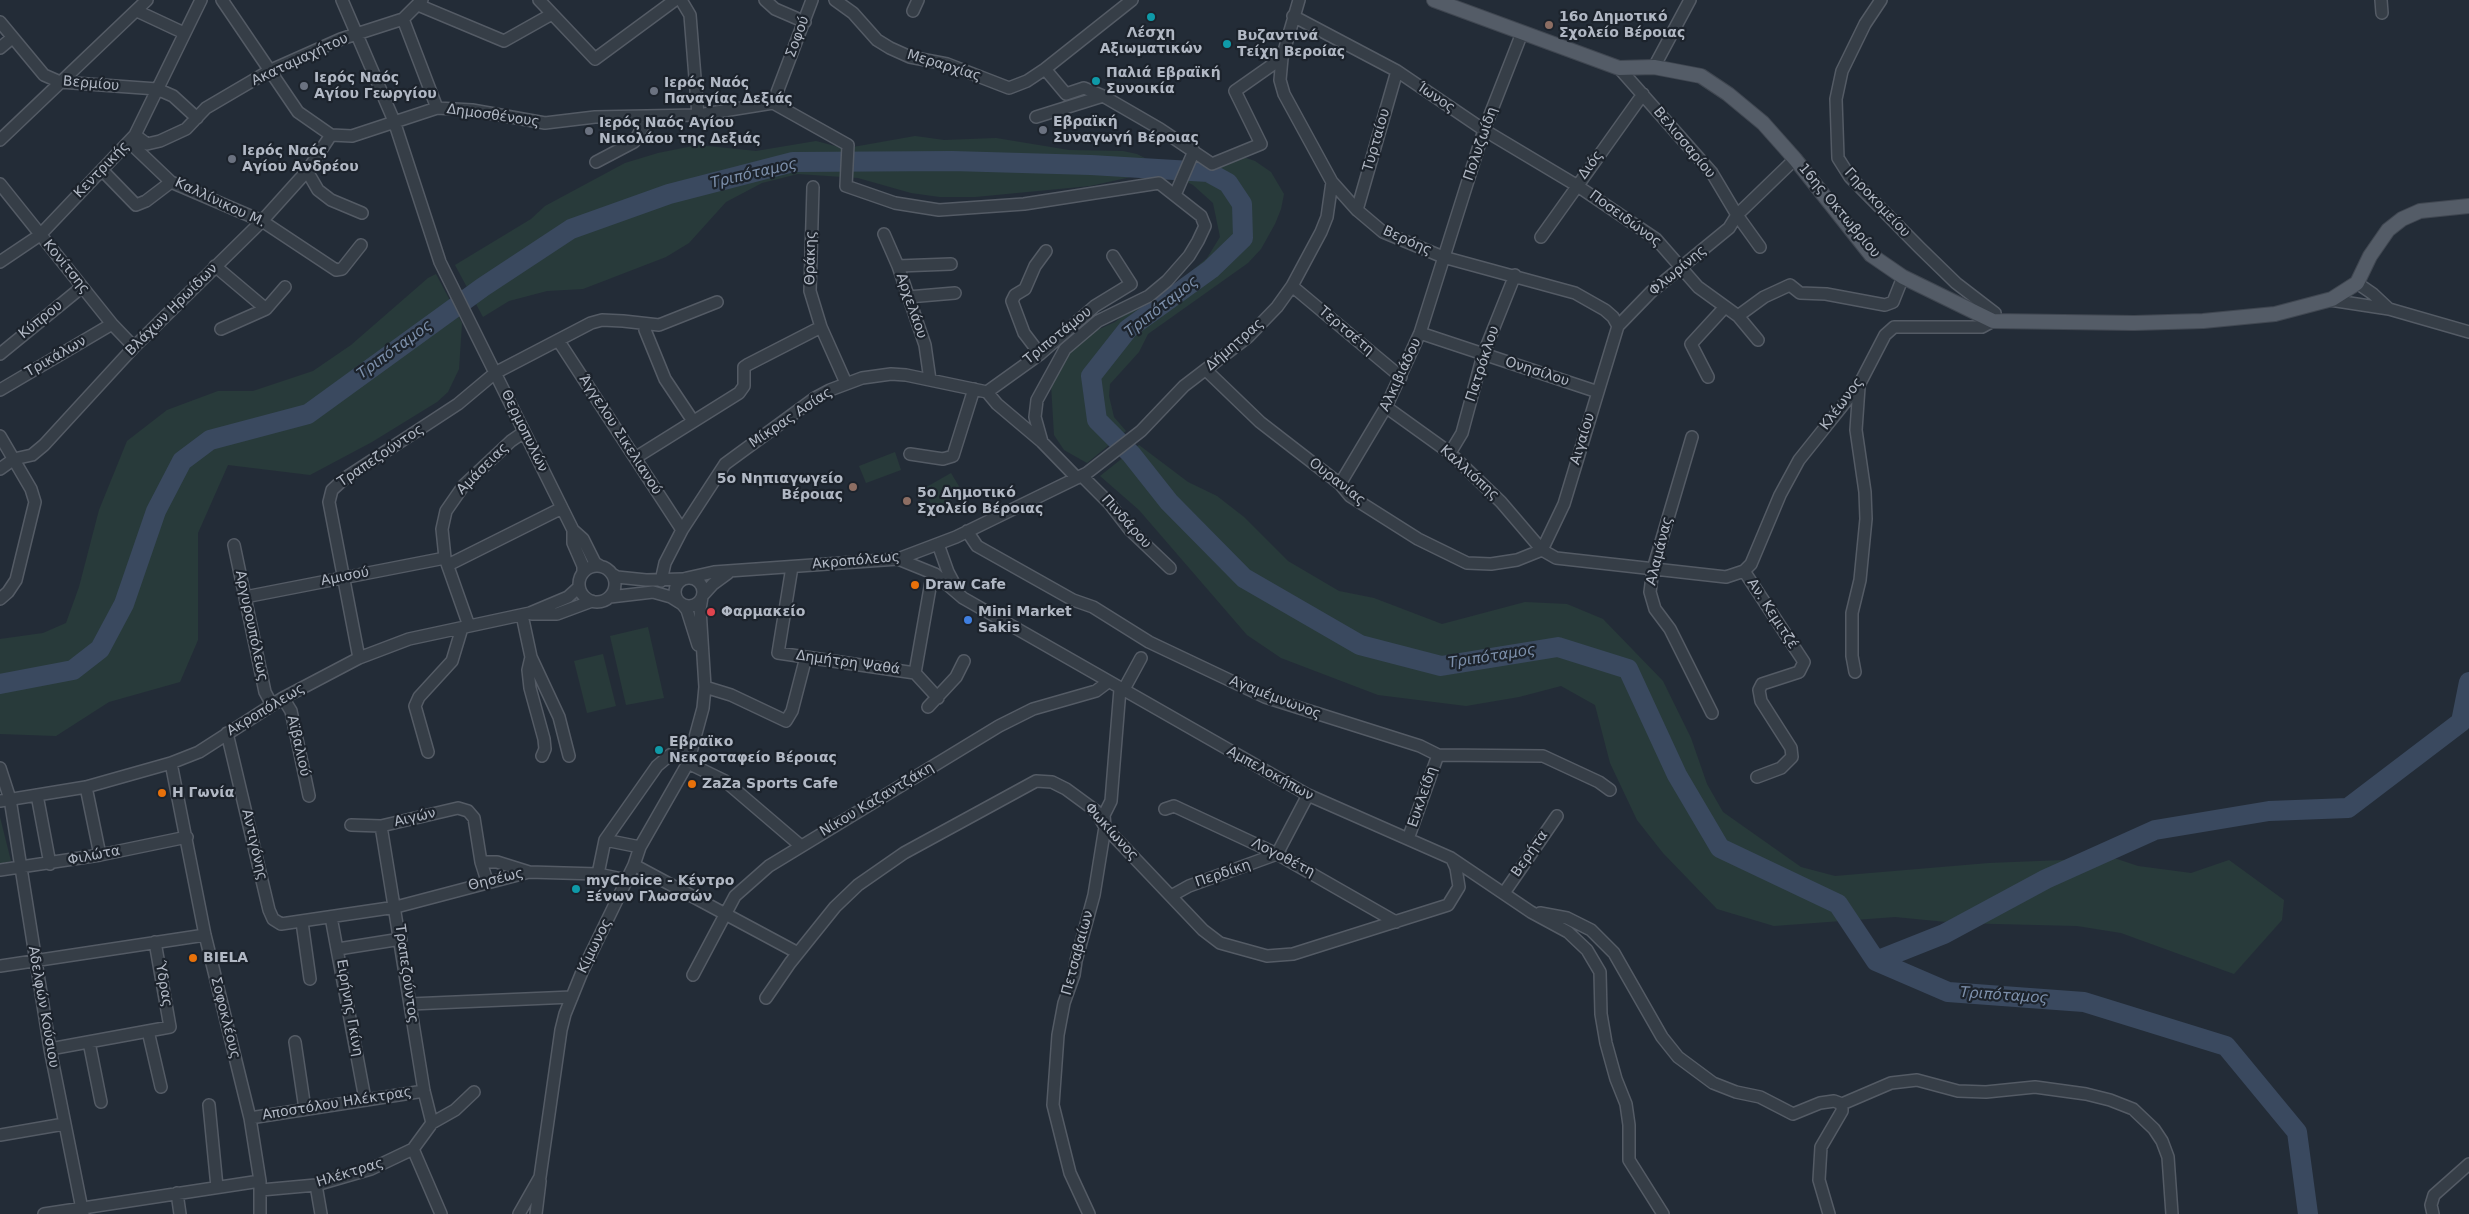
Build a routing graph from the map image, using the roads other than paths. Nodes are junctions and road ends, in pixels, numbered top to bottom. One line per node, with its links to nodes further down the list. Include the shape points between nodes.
1 (147, 0): 20 (street)
2 (201, 0): 29 (street, Κεντρικής)
3 (222, 0): 37 (street)
4 (342, 0): 30 (street)
5 (539, 0): 23 (street)
6 (675, 0): 23 (street, via 595,59)
7 (681, 0): 45 (street, via 690,15)
8 (765, 0): 27 (street, via 775,9)
9 (812, 0): 27 (street, Σοφού)
10 (835, 0): 36 (street, Μεραρχίας, via 853,13 877,40 910,57 947,64 1008,88)
11 (918, 0): 21 (street)
12 (1132, 0): 19 (street, Μεραρχίας)
13 (1434, 0): 28 (main road, 16ης Οκτωβρίου)
14 (1690, 0): 34 (street)
15 (1881, 0): 97 (street, Γηροκομείου, via 1842,71 1836,99 1838,158 1850,178 1920,248 1956,283 1995,313)
16 (2381, 0): 22 (street)
17 (1299, 1): 24 (street, Βερόης)
18 (420, 3): 23 (street, via 504,41); 25 (street, Ακαταμαχήτου)
19 (1118, 5): 36 (street, Μεραρχίας)
20 (137, 11): 29 (street); 39 (street)
21 (913, 11)
22 (2382, 13)
23 (552, 14)
24 (1293, 16): 33 (street, Βερόης); 38 (street, Ίωνος)
25 (403, 19): 30 (street, Ακαταμαχήτου); 44 (street)
26 (0, 22): 31 (street, Βερμίου)
27 (805, 22): 43 (street, Σοφού)
28 (1522, 32): 35 (main road, 16ης Οκτωβρίου); 50 (street, Πολυζωίδη)
29 (184, 33): 40 (street, Κεντρικής)
30 (358, 34): 37 (street, Ακαταμαχήτου); 49 (street)
31 (12, 38): 32 (street); 39 (street, Βερμίου, via 44,75)
32 (0, 48)
33 (1282, 58): 54 (street, via 1235,91 1262,144 1212,164); 60 (street, Βερόης, via 1280,80 1284,94)
34 (1654, 67): 35 (main road, 16ης Οκτωβρίου); 55 (main road, 16ης Οκτωβρίου, via 1701,76 1722,89 1763,123)
35 (1619, 68): 41 (street, Βελισσαρίου)
36 (1045, 69): 42 (street, via 1066,94 1084,88)
37 (269, 71): 48 (street, Ακαταμαχήτου, via 206,108); 51 (street, via 298,112)
38 (1397, 71): 50 (street, Ίωνος); 66 (street, Τυρταίου)
39 (60, 82): 40 (street, Βερμίου); 53 (street)
40 (157, 89): 48 (street, Βερμίου, via 172,96); 52 (street, Κεντρικής)
41 (1643, 94): 62 (street, Διός); 68 (street, Βελισσαρίου, via 1712,173)
42 (1103, 96): 47 (street); 54 (street)
43 (773, 103): 45 (street, Δημοσθένους); 64 (street, Τριποτάμου, via 848,145 846,186 895,203 939,210 1024,204 1159,183)
44 (436, 108): 46 (street, Δημοσθένους, via 472,110 545,123 595,117); 49 (street, Δημοσθένους)
45 (698, 115): 46 (street, Δημοσθένους)
46 (649, 116): 56 (street, via 634,142)
47 (1036, 117)
48 (197, 118): 52 (street, Ακαταμαχήτου, via 186,129 160,141 147,144)
49 (394, 121): 51 (street, Δημοσθένους, via 352,136); 112 (street, Θερμοπυλών, via 440,262)
50 (1484, 130): 62 (street, Ίωνος); 77 (street, Πολυζωίδη)
51 (331, 135): 58 (street, Βλάχων Ηρωίδων)
52 (132, 139): 57 (street, Κεντρικής); 59 (street, Καλλίνικου Μ.)
53 (0, 140)
54 (1194, 151): 64 (street)
55 (1795, 159): 68 (street, Φλωρίνης); 84 (main road, 16ης Οκτωβρίου, via 1871,255)
56 (596, 162)
57 (102, 170): 59 (street, via 136,205); 71 (street, Κεντρικής)
58 (307, 171): 67 (street, via 318,190 331,200); 69 (street, Βλάχων Ηρωίδων)
59 (171, 182): 69 (street, Καλλίνικου Μ.)
60 (1332, 182): 66 (street, Βερόης); 87 (street, Δήμητρας, via 1324,224)
61 (0, 184): 71 (street, Κονίτσης)
62 (1576, 185): 72 (street, Διός); 82 (street, Ποσειδώνος, via 1656,239)
63 (813, 187): 101 (street, Θράκης, via 810,291)
64 (1175, 195): 127 (street, Τριποτάμου, via 1203,220 1205,226 1198,240 1189,256 1149,296 1098,321 1065,349 1037,400 1036,417)
65 (2469, 206): 85 (main road, via 2420,211 2402,219 2388,230)
66 (1357, 210): 77 (street, Βερόης, via 1383,232)
67 (362, 213)
68 (1737, 215): 74 (street, Βελισσαρίου); 82 (street, Φλωρίνης, via 1729,228)
69 (262, 221): 73 (street, Καλλίνικου Μ., via 336,270 342,269); 80 (street, Βλάχων Ηρωίδων)
70 (884, 234): 81 (street, Αρχελάου)
71 (40, 235): 78 (street, Κεντρικής); 88 (street, Κονίτσης)
72 (1541, 237)
73 (361, 245)
74 (1760, 247)
75 (1046, 251): 109 (street, via 1025,289 1012,301 1024,333)
76 (1113, 256): 109 (street, Τριποτάμου, via 1131,284 1095,306)
77 (1444, 257): 83 (street, Βερόης); 104 (street, Αλκιβιάδου)
78 (0, 262)
79 (951, 264): 81 (street)
80 (216, 266): 94 (street); 107 (street, Βλάχων Ηρωίδων)
81 (898, 266): 90 (street, Αρχελάου)
82 (1682, 268): 93 (street, Ποσειδώνος, via 1698,287); 100 (street, Φλωρίνης, via 1650,292)
83 (1515, 275): 100 (street, Βερόης, via 1575,293 1605,310); 110 (street, Πατρόκλου)
84 (1903, 278): 96 (street, via 1892,302 1885,305 1826,294 1800,293 1790,285 1764,297); 97 (main road, 16ης Οκτωβρίου)
85 (2357, 283): 91 (main road, 16ης Οκτωβρίου); 95 (street)
86 (285, 286): 94 (street)
87 (1292, 286): 111 (street, Δήμητρας, via 1248,337); 113 (street, Τερτσέτη)
88 (82, 287): 98 (street, Κονίτσης); 108 (street, Κύπρου)
89 (955, 293): 90 (street)
90 (908, 297): 115 (street, Αρχελάου, via 925,345)
91 (2330, 300): 95 (street); 97 (main road, 16ης Οκτωβρίου, via 2275,314 2203,321)
92 (717, 302): 99 (street, via 659,325)
93 (1725, 307): 96 (street, Ποσειδώνος); 114 (street, via 1691,344)
94 (266, 309): 102 (street)
95 (2388, 309): 103 (street)
96 (1738, 316): 106 (street, Ποσειδώνος)
97 (1993, 321): 117 (street, Κλέωνος, via 1982,327 1894,327 1885,335)
98 (112, 324): 107 (street, Κονίτσης); 119 (street, Τρικάλων)
99 (646, 324): 105 (street, via 596,320); 123 (street, via 665,379)
100 (1618, 326): 121 (street, Αιγαίου)
101 (821, 327): 116 (street, Θράκης); 123 (street, via 745,366 742,390)
102 (221, 329)
103 (2469, 332)
104 (1420, 333): 110 (street, Ονησίλου); 113 (street, Αλκιβιάδου)
105 (558, 340): 112 (street); 130 (street, Άγγελου Σικελιανού)
106 (1758, 340)
107 (134, 346): 131 (street, Βλάχων Ηρωίδων, via 44,445 32,455)
108 (0, 354)
109 (1040, 354): 120 (street, Τριποτάμου)
110 (1484, 355): 121 (street, Ονησίλου); 128 (street, Πατρόκλου, via 1462,433)
111 (1207, 371): 133 (street, Δήμητρας, via 1184,386 1141,431); 134 (street, Ουρανίας, via 1260,422)
112 (495, 373): 124 (street, Θερμοπυλών); 156 (street, Τραπεζούντος, via 450,409 345,478 330,492 329,502)
113 (1401, 377): 122 (street, Αλκιβιάδου)
114 (1708, 377)
115 (930, 380): 116 (street, Μίκρας Ασίας, via 891,374); 118 (street, Μίκρας Ασίας)
116 (846, 383): 137 (street, Μίκρας Ασίας, via 815,398 730,460 718,473)
117 (1859, 385): 151 (street, Κλέωνος, via 1799,460 1780,495 1751,564); 175 (street, via 1856,430 1866,518 1860,580 1852,613)
118 (974, 389): 120 (street, Μίκρας Ασίας); 129 (street, via 953,456 943,459)
119 (0, 390)
120 (987, 392): 127 (street)
121 (1598, 392): 143 (street, Αιγαίου, via 1564,504)
122 (1386, 408): 128 (street, Καλλιόπης); 134 (street, Αλκιβιάδου)
123 (693, 421): 130 (street)
124 (524, 432): 135 (street, Θερμοπυλών); 146 (street, Αμάσειας, via 511,440 454,497 446,511 442,529)
125 (0, 436): 131 (street)
126 (1692, 436): 150 (street, Αλαμάνας)
127 (1042, 442): 133 (street)
128 (1450, 452): 143 (street, Καλλιόπης, via 1501,502)
129 (910, 454)
130 (635, 458): 137 (street, Άγγελου Σικελιανού)
131 (14, 459): 132 (street, Βλάχων Ηρωίδων); 164 (street, via 31,489 34,514 16,580)
132 (0, 469)
133 (1082, 476): 138 (street, Ακροπόλεως); 149 (street, Πινδάρου, via 1130,530)
134 (1340, 484): 143 (street, Ουρανίας, via 1350,496 1418,539 1467,563 1517,560)
135 (562, 508): 136 (street, Θερμοπυλών); 146 (street, Αμισού)
136 (573, 530): 147 (street, Θερμοπυλών, via 581,536 595,563); 152 (street, Θερμοπυλών, via 573,543)
137 (682, 530): 158 (street, Μίκρας Ασίας, via 665,563)
138 (967, 531): 139 (street, Ακροπόλεως); 188 (street, Αγαμέμνωνος, via 980,548 1073,600 1095,608 1149,642 1222,678 1281,703 1420,746)
139 (956, 537): 140 (street, Ακροπόλεως); 144 (street, via 946,548)
140 (938, 544): 142 (street, Ακροπόλεως); 144 (street)
141 (234, 545): 162 (street, Αργυρουπόλεως)
142 (927, 549): 145 (street, Ακροπόλεως); 155 (street)
143 (1542, 550): 150 (street, via 1556,558)
144 (943, 558): 161 (street)
145 (898, 559): 148 (street, Ακροπόλεως); 155 (street, Αμπελοκήπων)
146 (447, 562): 156 (street, Αμισού); 168 (street, Αμάσειας)
147 (600, 566): 152 (street); 154 (street)
148 (792, 566): 153 (street, Ακροπόλεως); 170 (street, Δημήτρη Ψαθά, via 778,653)
149 (1170, 568)
150 (1653, 569): 151 (street, via 1726,577); 184 (street, Αλαμάνας, via 1652,601 1670,629)
151 (1744, 571): 194 (street, Αν. Κεμιτζέ, via 1804,662 1799,672 1762,684 1759,690 1761,701 1791,748 1792,757 1780,768)
152 (583, 572): 159 (street)
153 (728, 573): 157 (street, Ακροπόλεως); 160 (street)
154 (612, 574): 158 (street, Ακροπόλεως); 163 (street, via 615,586)
155 (935, 574): 161 (street, Αμπελοκήπων); 176 (street)
156 (344, 578): 162 (street, Αμισού); 171 (street, Τραπεζούντος)
157 (685, 579): 158 (street, Ακροπόλεως); 160 (street, via 699,582); 166 (street, via 675,590)
158 (661, 581)
159 (579, 587): 165 (street); 167 (street, Ακροπόλεως, via 568,597)
160 (702, 596): 166 (street, via 696,604); 172 (street, Κίμωνος)
161 (962, 596): 177 (street, Αμπελοκήπων)
162 (245, 597): 182 (street, Αργυρουπόλεως, via 265,692)
163 (610, 597): 165 (street); 166 (street, via 653,592 672,597)
164 (0, 599)
165 (592, 601): 167 (street, Ακροπόλεως, via 557,614)
166 (681, 604): 172 (street, Κίμωνος, via 688,613)
167 (526, 614): 168 (street, Ακροπόλεως); 169 (street)
168 (466, 627): 171 (street, Ακροπόλεως, via 408,639); 187 (street, via 452,660 419,697 416,706)
169 (531, 657): 189 (street, via 528,670 530,688 544,739); 190 (street, via 559,717)
170 (806, 657): 176 (street, Δημήτρη Ψαθά); 178 (street, via 792,711 786,720)
171 (359, 658): 180 (street, Ακροπόλεως)
172 (702, 658): 178 (street, Κίμωνος)
173 (1141, 658): 179 (street)
174 (964, 661): 181 (street, via 956,677)
175 (1855, 672)
176 (915, 673): 181 (street, Δημήτρη Ψαθά)
177 (1108, 682): 179 (street, Αμπελοκήπων); 210 (street, Νίκου Καζαντζάκη, via 1096,691 1033,709 1006,722)
178 (705, 687): 186 (street, Κίμωνος, via 704,708)
179 (1122, 690): 199 (street, Αμπελοκήπων); 205 (street, Πετσαβαίων, via 1111,801 1104,815)
180 (283, 698): 182 (street, Ακροπόλεως); 198 (street, Αϊβαλιού, via 290,711)
181 (938, 698): 183 (street)
182 (272, 705): 185 (street, Ακροπόλεως)
183 (928, 707)
184 (1712, 713)
185 (227, 733): 191 (street, Ακροπόλεως, via 199,752); 231 (street, Αντιγόνης, via 269,910 273,919)
186 (694, 742): 192 (street, Κίμωνος); 208 (street, via 657,766)
187 (428, 752)
188 (1438, 755): 196 (street, Αγαμέμνωνος, via 1541,755); 207 (street, Ευκλείδη)
189 (542, 756)
190 (570, 756)
191 (171, 763): 195 (street, Ακροπόλεως); 206 (street, Σοφοκλέους)
192 (688, 763): 209 (street, Κίμωνος); 210 (street, via 725,781)
193 (1, 770): 200 (street, Αδελφών Κούσιου)
194 (1757, 777)
195 (86, 787): 197 (street, Ακροπόλεως); 212 (street)
196 (1610, 790)
197 (37, 795): 200 (street, Ακροπόλεως); 215 (street)
198 (309, 796)
199 (1308, 796): 207 (street, Αμπελοκήπων); 211 (street)
200 (5, 800): 217 (street, Αδελφών Κούσιου)
201 (1165, 809): 211 (street, Λογοθέτη, via 1174,806)
202 (1557, 816): 223 (street, Βερήτα)
203 (351, 825): 204 (street, Αιγών)
204 (381, 826): 214 (street, Αιγών, via 458,808 468,811 474,818); 225 (street, Τραπεζούντος)
205 (1105, 827): 224 (street, Φωκίωνος); 236 (street, Φωκίωνος, via 1096,811 1066,790 1052,782 1036,781 904,853 874,873 834,907); 275 (street, Πετσαβαίων, via 1094,895 1058,1035 1053,1105 1070,1173)
206 (187, 837): 212 (street, Φιλώτα); 232 (street, Σοφοκλέους)
207 (1408, 839): 213 (street, Αμπελοκήπων)
208 (605, 840): 209 (street); 220 (street)
209 (640, 846): 216 (street, Κίμωνος)
210 (802, 846): 226 (street, Νίκου Καζαντζάκη, via 748,883)
211 (1277, 854): 224 (street, Περδίκη, via 1189,886); 230 (street, Λογοθέτη)
212 (100, 855): 215 (street, Φιλώτα)
213 (1451, 858): 223 (street, Αμπελοκήπων); 230 (street, Φωκίωνος, via 1459,887 1448,905)
214 (481, 862): 219 (street, via 497,862); 222 (street)
215 (50, 864): 217 (street, Φιλώτα)
216 (634, 865): 221 (street, Κίμωνος); 226 (street)
217 (20, 867): 218 (street, Φιλώτα); 237 (street, Αδελφών Κούσιου)
218 (0, 870)
219 (529, 872): 220 (street, Θησέως); 222 (street, Θησέως)
220 (598, 874): 221 (street, Θησέως)
221 (627, 880): 241 (street, Κίμωνος)
222 (487, 881): 225 (street, Θησέως)
223 (1504, 893): 227 (street, Αμπελοκήπων)
224 (1171, 896): 230 (street, Φωκίωνος, via 1220,943 1267,956 1293,954)
225 (396, 906): 228 (street, Θησέως); 233 (street, Τραπεζούντος)
226 (726, 912): 236 (street); 239 (street, Νίκου Καζαντζάκη)
227 (1531, 912): 253 (street, via 1567,918 1591,930 1614,953 1639,1000 1678,1058 1712,1083 1760,1097 1793,1114 1827,1102); 276 (street, Αμπελοκήπων, via 1568,932 1586,950 1600,972 1601,1014 1606,1043 1626,1104 1629,1160)
228 (331, 917): 229 (street, Θησέως); 235 (street, Ειρήνης Γκίνη)
229 (302, 922): 231 (street, Θησέως); 240 (street)
230 (1396, 922)
231 (281, 924)
232 (205, 935): 234 (street); 256 (street, Σοφοκλέους)
233 (401, 939): 235 (street); 243 (street, Τραπεζούντος)
234 (155, 942): 237 (street); 244 (street, Ύδρας, via 170,1027)
235 (338, 949): 251 (street, Ειρήνης Γκίνη)
236 (798, 953): 242 (street, Φωκίωνος)
237 (35, 960): 238 (street); 247 (street, Αδελφών Κούσιου)
238 (0, 966)
239 (692, 975)
240 (310, 980)
241 (572, 997): 243 (street); 262 (street, Κίμωνος, via 561,1030)
242 (766, 998)
243 (410, 1004): 249 (street, Τραπεζούντος)
244 (148, 1031): 245 (street); 248 (street)
245 (89, 1042): 247 (street); 252 (street)
246 (295, 1042): 255 (street)
247 (50, 1049): 258 (street, Αδελφών Κούσιου)
248 (161, 1087)
249 (424, 1091): 251 (street, Αποστόλου Ηλέκτρας); 257 (street, Τραπεζούντος)
250 (474, 1092): 257 (street, Ηλέκτρας, via 455,1110)
251 (365, 1099): 255 (street, Αποστόλου Ηλέκτρας)
252 (101, 1102)
253 (1842, 1104): 277 (street, via 1842,1111 1821,1147 1819,1180); 278 (street, via 1891,1083 1917,1080 1958,1091 2035,1087 2110,1100 2132,1109 2162,1141 2168,1157)
254 (209, 1105): 265 (street)
255 (305, 1109): 256 (street, Αποστόλου Ηλέκτρας)
256 (250, 1118): 263 (street, Σοφοκλέους)
257 (432, 1123): 260 (street, Ηλέκτρας)
258 (64, 1124): 259 (street); 267 (street, Αδελφών Κούσιου)
259 (0, 1135)
260 (412, 1149): 264 (street, Ηλέκτρας, via 371,1170); 272 (street)
261 (2469, 1164): 279 (street, via 2434,1196)
262 (540, 1177): 273 (street, Κίμωνος); 274 (street)
263 (260, 1185): 264 (street, Ηλέκτρας); 265 (street, Ηλέκτρας); 270 (street, Σοφοκλέους)
264 (316, 1185): 271 (street)
265 (217, 1188): 266 (street, Ηλέκτρας)
266 (177, 1193): 267 (street, Ηλέκτρας); 269 (street)
267 (82, 1211): 268 (street, Ηλέκτρας)
268 (44, 1214)
269 (180, 1214)
270 (260, 1214)
271 (321, 1214)
272 (441, 1214)
273 (519, 1214)
274 (536, 1214)
275 (1089, 1214)
276 (1663, 1214)
277 (1829, 1214)
278 (2172, 1214)
279 (2433, 1214)

